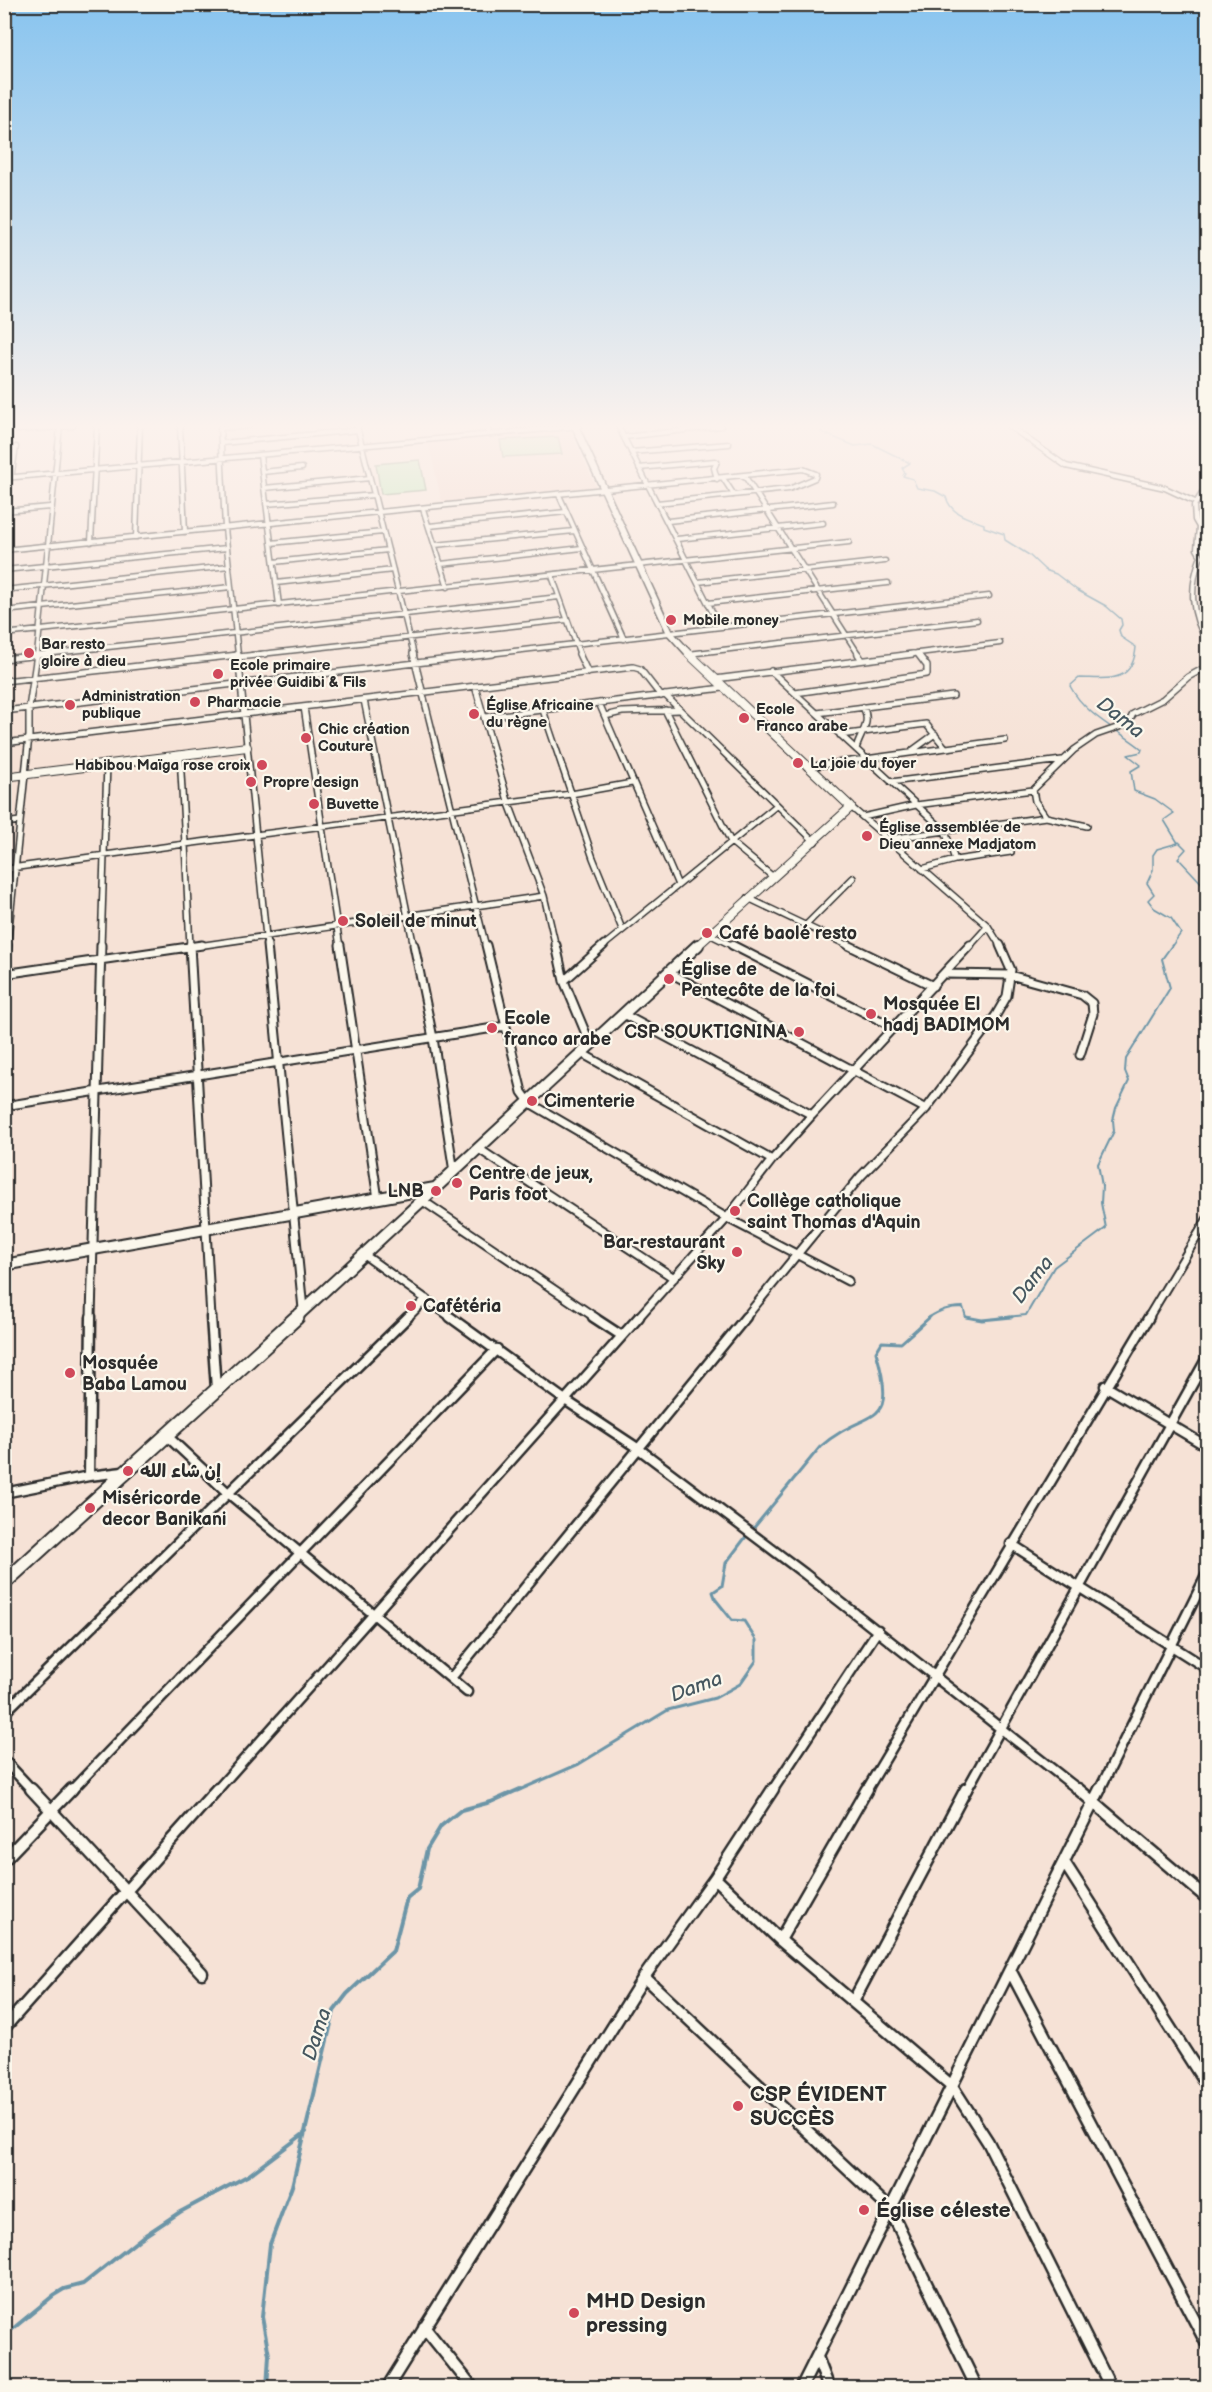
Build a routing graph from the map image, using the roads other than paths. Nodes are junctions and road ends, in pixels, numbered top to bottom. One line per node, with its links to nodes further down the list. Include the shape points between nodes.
1 (47, 538): 20 (street)
2 (91, 538): 16 (street)
3 (130, 538): 16 (street)
4 (226, 538): 21 (street)
5 (270, 538): 18 (street)
6 (326, 538): 18 (street)
7 (385, 538): 25 (street)
8 (433, 538): 19 (street)
9 (508, 538): 19 (street)
10 (577, 538): 22 (street)
11 (628, 538): 32 (street)
12 (689, 538): 15 (street)
13 (783, 538): 23 (street)
14 (1198, 538): 67 (street, via 1200,556 1190,596 1200,631)
15 (677, 539): 26 (street)
16 (91, 542): 20 (street)
17 (849, 542): 23 (street)
18 (271, 543): 28 (street)
19 (435, 545): 29 (street)
20 (46, 546): 24 (street); 30 (street)
21 (227, 548): 30 (street); 31 (street)
22 (582, 548): 29 (street); 36 (street)
23 (791, 549): 26 (street); 35 (street)
24 (4, 550)
25 (388, 550): 28 (street); 34 (street)
26 (687, 560): 32 (street); 38 (street)
27 (885, 561): 35 (street)
28 (274, 562): 39 (street)
29 (441, 564): 43 (street)
30 (44, 566): 33 (street); 41 (street)
31 (229, 566): 41 (street); 42 (street)
32 (641, 566): 36 (street); 61 (street)
33 (4, 570)
34 (393, 570): 39 (street); 46 (street)
35 (804, 570): 38 (street); 45 (street)
36 (594, 571): 37 (street); 65 (street)
37 (552, 576): 43 (street); 48 (street)
38 (698, 582): 49 (street)
39 (276, 583): 50 (street)
40 (888, 583): 45 (street)
41 (42, 586): 44 (street); 51 (street)
42 (231, 587): 51 (street); 52 (street)
43 (448, 587): 46 (street)
44 (4, 590)
45 (818, 591): 49 (street); 54 (street)
46 (398, 593): 50 (street); 55 (street)
47 (989, 596): 54 (street)
48 (559, 597): 55 (street); 56 (street)
49 (708, 603): 58 (street)
50 (279, 605): 52 (street)
51 (40, 607): 53 (street); 59 (street)
52 (233, 610): 59 (street); 60 (street)
53 (4, 611)
54 (832, 614): 58 (street); 63 (street)
55 (404, 615): 60 (street); 64 (street)
56 (566, 620): 64 (street); 68 (street)
57 (977, 620): 63 (street)
58 (720, 627): 61 (street)
59 (38, 631): 62 (street); 71 (street)
60 (236, 633): 71 (street); 72 (street)
61 (670, 633): 65 (street); 70 (street)
62 (4, 634)
63 (847, 636): 70 (street); 74 (street)
64 (410, 638): 72 (street); 75 (street)
65 (624, 639): 68 (street)
66 (1000, 643): 69 (street)
67 (1208, 643)
68 (575, 645): 75 (street); 78 (street)
69 (917, 653): 74 (street); 86 (street, via 927,666 927,674)
70 (688, 654): 80 (street)
71 (37, 656): 73 (street); 79 (street)
72 (238, 656): 79 (street); 82 (street)
73 (4, 659)
74 (862, 660): 77 (street)
75 (416, 663): 82 (street); 85 (street)
76 (1208, 666): 114 (street, via 1163,699 1133,714 1128,724 1096,735)
77 (771, 671): 80 (street); 86 (street)
78 (588, 673): 83 (street); 87 (street, via 636,667)
79 (32, 678): 81 (street); 93 (street)
80 (715, 679): 84 (street)
81 (4, 681)
82 (240, 683): 93 (street); 99 (street)
83 (475, 686): 85 (street); 101 (street)
84 (723, 688): 87 (street); 116 (street)
85 (423, 693): 89 (street); 127 (street)
86 (795, 693): 98 (street)
87 (663, 695): 90 (street); 96 (street)
88 (953, 696): 92 (street)
89 (364, 700): 91 (street); 128 (street)
90 (599, 703): 94 (street); 100 (street)
91 (304, 707): 99 (street); 133 (street)
92 (863, 707): 98 (street); 102 (street, via 867,714)
93 (29, 708): 97 (street); 105 (street)
94 (543, 710): 101 (street); 122 (street)
95 (664, 710): 96 (street); 100 (street); 138 (street)
96 (679, 710): 124 (street)
97 (4, 711)
98 (817, 713): 104 (street)
99 (244, 714): 105 (street); 108 (street)
100 (605, 716): 120 (street)
101 (485, 717): 123 (street)
102 (864, 732): 103 (street, via 926,724); 104 (street); 110 (street)
103 (935, 734): 109 (street); 111 (street)
104 (840, 735): 110 (street)
105 (28, 740): 107 (street); 117 (street)
106 (1005, 740): 109 (street)
107 (4, 743)
108 (247, 747): 112 (street); 136 (street)
109 (945, 747): 111 (street)
110 (856, 749): 113 (street)
111 (911, 752): 113 (street)
112 (180, 755): 115 (street); 140 (street)
113 (865, 758): 116 (street); 119 (street)
114 (1062, 760): 119 (street); 121 (street)
115 (107, 764): 117 (street); 142 (street)
116 (807, 767): 126 (street)
117 (25, 775): 118 (street); 131 (street)
118 (4, 777)
119 (891, 782): 125 (street)
120 (632, 783): 122 (street); 149 (street)
121 (1033, 790): 125 (street); 130 (street)
122 (570, 794): 123 (street); 158 (street)
123 (508, 801): 127 (street); 150 (street)
124 (777, 805): 138 (street); 139 (street)
125 (916, 805): 129 (street); 135 (street)
126 (851, 807): 129 (street); 139 (street)
127 (452, 808): 128 (street); 152 (street)
128 (388, 817): 133 (street); 153 (street)
129 (863, 817): 137 (street)
130 (1046, 818): 134 (street); 135 (street)
131 (20, 821): 132 (street); 144 (street)
132 (4, 823)
133 (322, 826): 136 (street); 155 (street)
134 (1087, 826)
135 (945, 831): 137 (street); 143 (street)
136 (256, 835): 140 (street); 160 (street)
137 (888, 839): 146 (street)
138 (731, 842): 147 (street); 149 (street)
139 (814, 842): 147 (street)
140 (185, 844): 142 (street); 161 (street)
141 (1011, 852): 143 (street)
142 (104, 855): 144 (street); 162 (street)
143 (955, 860): 146 (street)
144 (15, 868): 145 (street); 154 (street)
145 (4, 869)
146 (922, 869): 157 (street)
147 (772, 876): 151 (street)
148 (853, 878): 156 (street)
149 (678, 885): 158 (street)
150 (544, 896): 152 (street); 167 (street)
151 (748, 898): 156 (street); 159 (street)
152 (476, 906): 153 (street); 170 (street)
153 (408, 915): 155 (street); 172 (street)
154 (7, 920): 165 (street)
155 (337, 926): 160 (street); 173 (street)
156 (805, 926): 168 (street)
157 (988, 926): 164 (street); 166 (street, via 1010,964)
158 (622, 929): 167 (street)
159 (711, 935): 163 (street); 171 (street)
160 (266, 936): 161 (street); 176 (street)
161 (190, 947): 162 (street); 178 (street)
162 (102, 960): 165 (street); 179 (street)
163 (670, 974): 169 (street); 177 (street)
164 (945, 974): 166 (street); 168 (street)
165 (5, 975)
166 (1010, 975): 175 (street, via 1082,995 1092,1003 1093,1014); 182 (street, via 1007,996 996,1015)
167 (564, 981): 174 (street)
168 (933, 986): 171 (street)
169 (622, 1014): 174 (street); 183 (street)
170 (506, 1026): 172 (street); 180 (street, via 522,1092)
171 (893, 1027): 177 (street)
172 (433, 1038): 173 (street); 186 (street)
173 (356, 1049): 176 (street); 188 (street)
174 (587, 1050): 180 (street); 185 (street)
175 (1080, 1055)
176 (279, 1064): 178 (street); 190 (street)
177 (854, 1070): 182 (street); 183 (street)
178 (196, 1077): 179 (street); 193 (street)
179 (98, 1090): 181 (street); 194 (street)
180 (530, 1103): 184 (street); 191 (street)
181 (4, 1106)
182 (926, 1109): 196 (street, via 861,1176)
183 (812, 1114): 185 (street)
184 (479, 1149): 186 (street); 198 (street)
185 (772, 1160): 191 (street)
186 (454, 1172): 187 (street)
187 (435, 1188): 188 (street); 189 (street)
188 (378, 1199): 190 (street)
189 (423, 1201): 195 (street); 202 (street)
190 (294, 1214): 193 (street); 201 (street)
191 (727, 1218): 196 (street); 198 (street)
192 (1207, 1218): 205 (street)
193 (204, 1230): 194 (street); 206 (street)
194 (92, 1250): 197 (street); 213 (street)
195 (363, 1254): 200 (street); 201 (street)
196 (798, 1256): 199 (street); 211 (street)
197 (4, 1265)
198 (674, 1278): 202 (street)
199 (848, 1281)
200 (426, 1299): 203 (street); 215 (street)
201 (303, 1309): 206 (street)
202 (622, 1336): 207 (street)
203 (497, 1349): 207 (street); 217 (street)
204 (1208, 1356): 208 (street)
205 (1105, 1386): 208 (street); 216 (street)
206 (216, 1389): 209 (street)
207 (565, 1400): 211 (street); 221 (street)
208 (1167, 1425): 210 (street); 220 (street)
209 (166, 1435): 212 (street); 215 (street)
210 (1208, 1447)
211 (639, 1449): 222 (street); 226 (street)
212 (126, 1472): 213 (street); 219 (street)
213 (89, 1476): 214 (street)
214 (4, 1493)
215 (228, 1493): 217 (street); 228 (street)
216 (1011, 1544): 220 (street); 225 (street)
217 (301, 1552): 221 (street); 232 (street)
218 (1208, 1572): 223 (street)
219 (4, 1583)
220 (1078, 1585): 223 (street); 229 (street)
221 (374, 1614): 226 (street); 236 (street)
222 (878, 1630): 225 (street); 235 (street)
223 (1171, 1646): 224 (street); 231 (street)
224 (1208, 1669)
225 (934, 1674): 229 (street); 238 (street)
226 (452, 1678): 227 (street)
227 (467, 1692)
228 (4, 1713)
229 (999, 1728): 231 (street); 242 (street)
230 (4, 1760): 232 (street)
231 (1094, 1802): 234 (street); 237 (street)
232 (51, 1811): 233 (street); 236 (street)
233 (4, 1860)
234 (1064, 1862): 239 (street); 245 (street)
235 (715, 1878): 238 (street); 241 (street)
236 (126, 1892): 240 (street); 243 (street)
237 (1208, 1899)
238 (780, 1940): 242 (street)
239 (1010, 1970): 244 (street); 248 (street)
240 (202, 1973)
241 (644, 1977): 246 (street); 247 (street)
242 (853, 2001): 244 (street)
243 (4, 2028)
244 (952, 2086): 246 (street); 255 (street, via 988,2142)
245 (1208, 2087)
246 (890, 2209): 249 (street); 254 (street)
247 (424, 2327): 250 (street); 251 (street)
248 (1208, 2346)
249 (816, 2356): 252 (street); 253 (street)
250 (387, 2388)
251 (473, 2388)
252 (801, 2388)
253 (829, 2388)
254 (976, 2388)
255 (1111, 2388)

